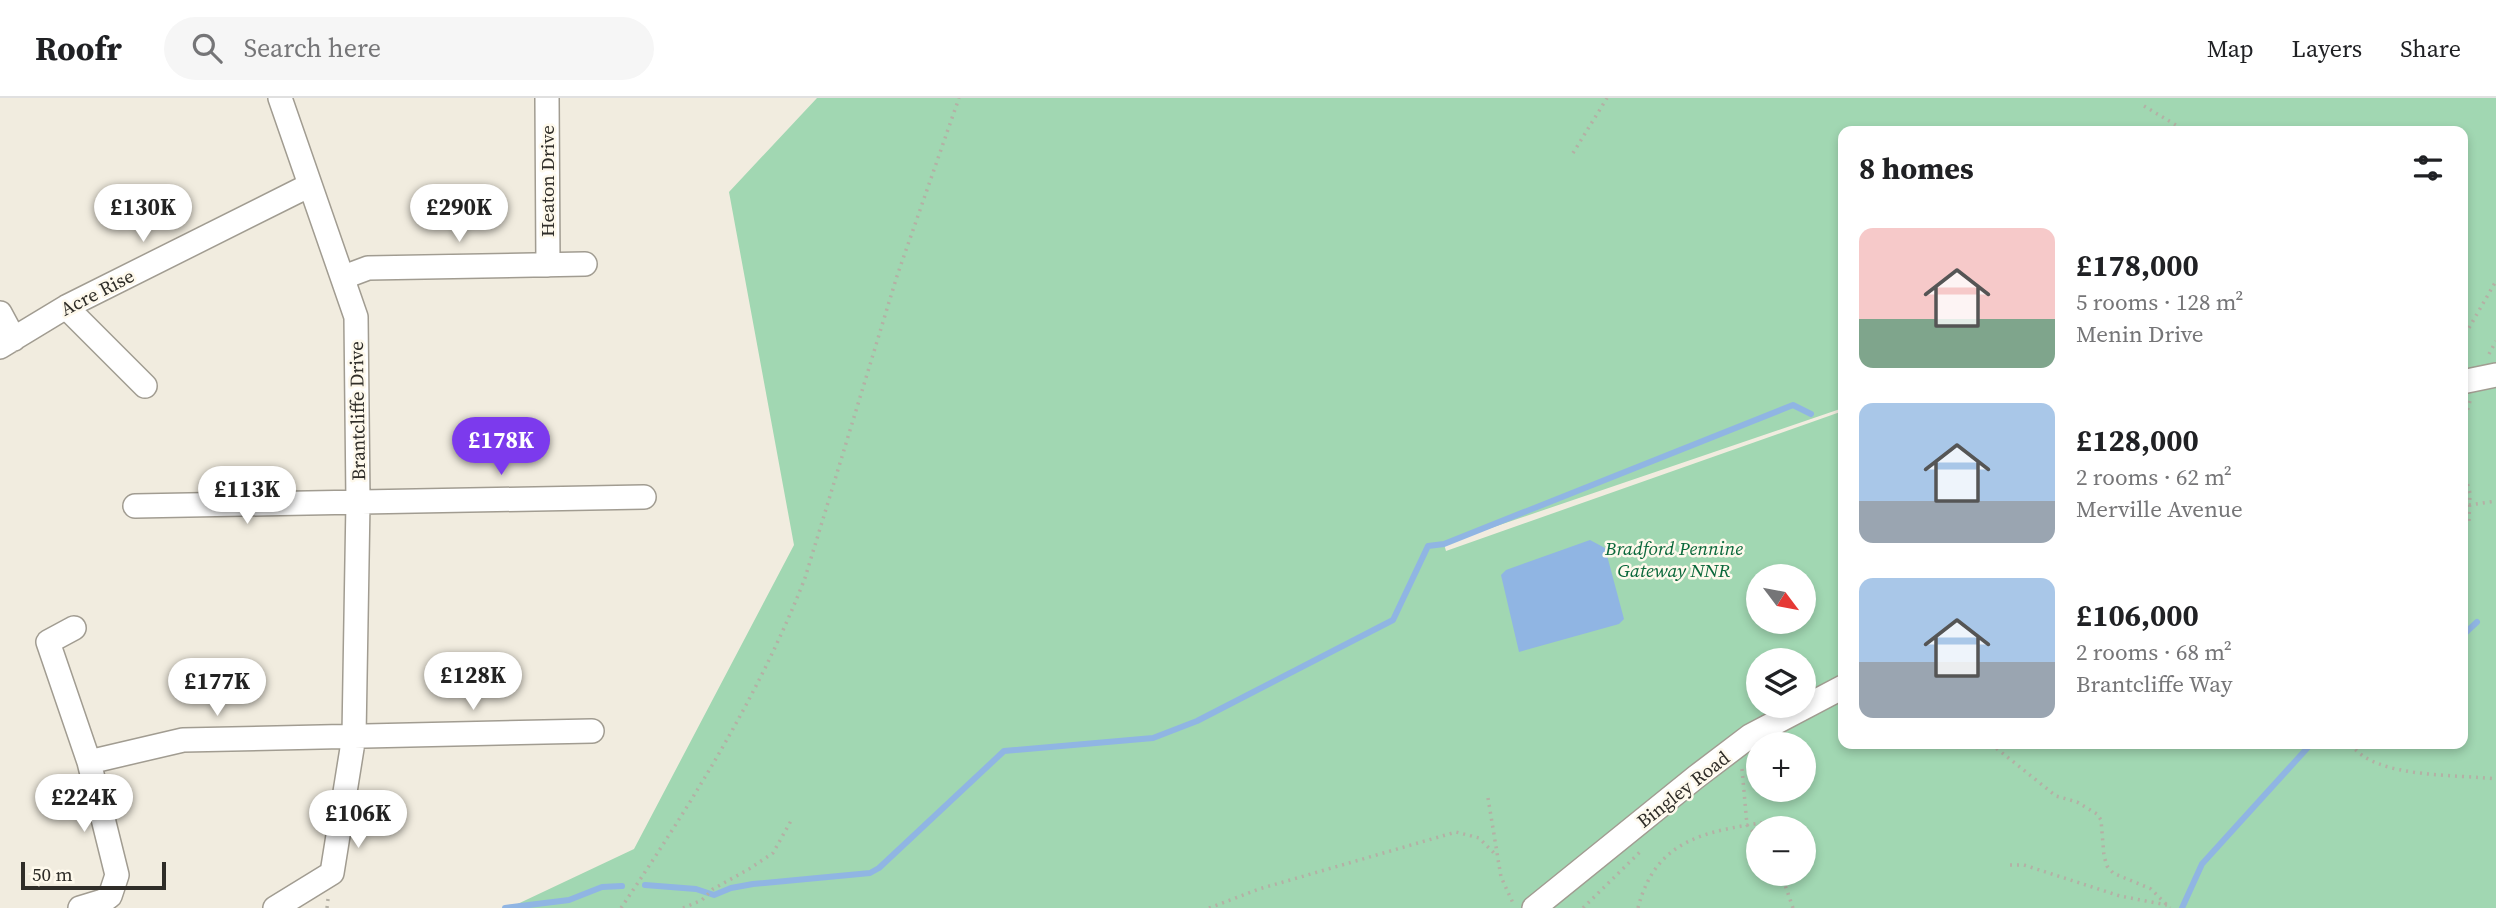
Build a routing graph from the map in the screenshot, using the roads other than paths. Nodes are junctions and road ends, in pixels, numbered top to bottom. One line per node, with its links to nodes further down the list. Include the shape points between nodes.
1 (280, 98): 3 (street, Brantcliffe Drive)
2 (547, 98): 5 (street, Heaton Drive)
3 (310, 185): 6 (street, Brantcliffe Drive); 7 (street, Acre Rise)
4 (585, 264): 5 (street)
5 (548, 265): 6 (street, via 368,268)
6 (344, 277): 14 (street, Brantcliffe Drive, via 356,317)
7 (66, 307): 9 (street, Acre Rise); 12 (street)
8 (0, 313): 9 (street)
9 (7, 343)
10 (2496, 375): 11 (street)
11 (2468, 381)
12 (145, 386)
13 (645, 497): 14 (street)
14 (358, 502): 15 (street); 19 (street, Brantcliffe Drive)
15 (135, 506)
16 (74, 628): 20 (street, via 48,642)
17 (1838, 690): 23 (street, Bingley Road, via 1750,736)
18 (592, 731): 19 (street)
19 (354, 736): 20 (street, via 183,740); 22 (street, Brantcliffe Drive, via 332,873)
20 (89, 762): 21 (street, via 117,875 110,896)
21 (80, 908)
22 (275, 908)
23 (1534, 908)

